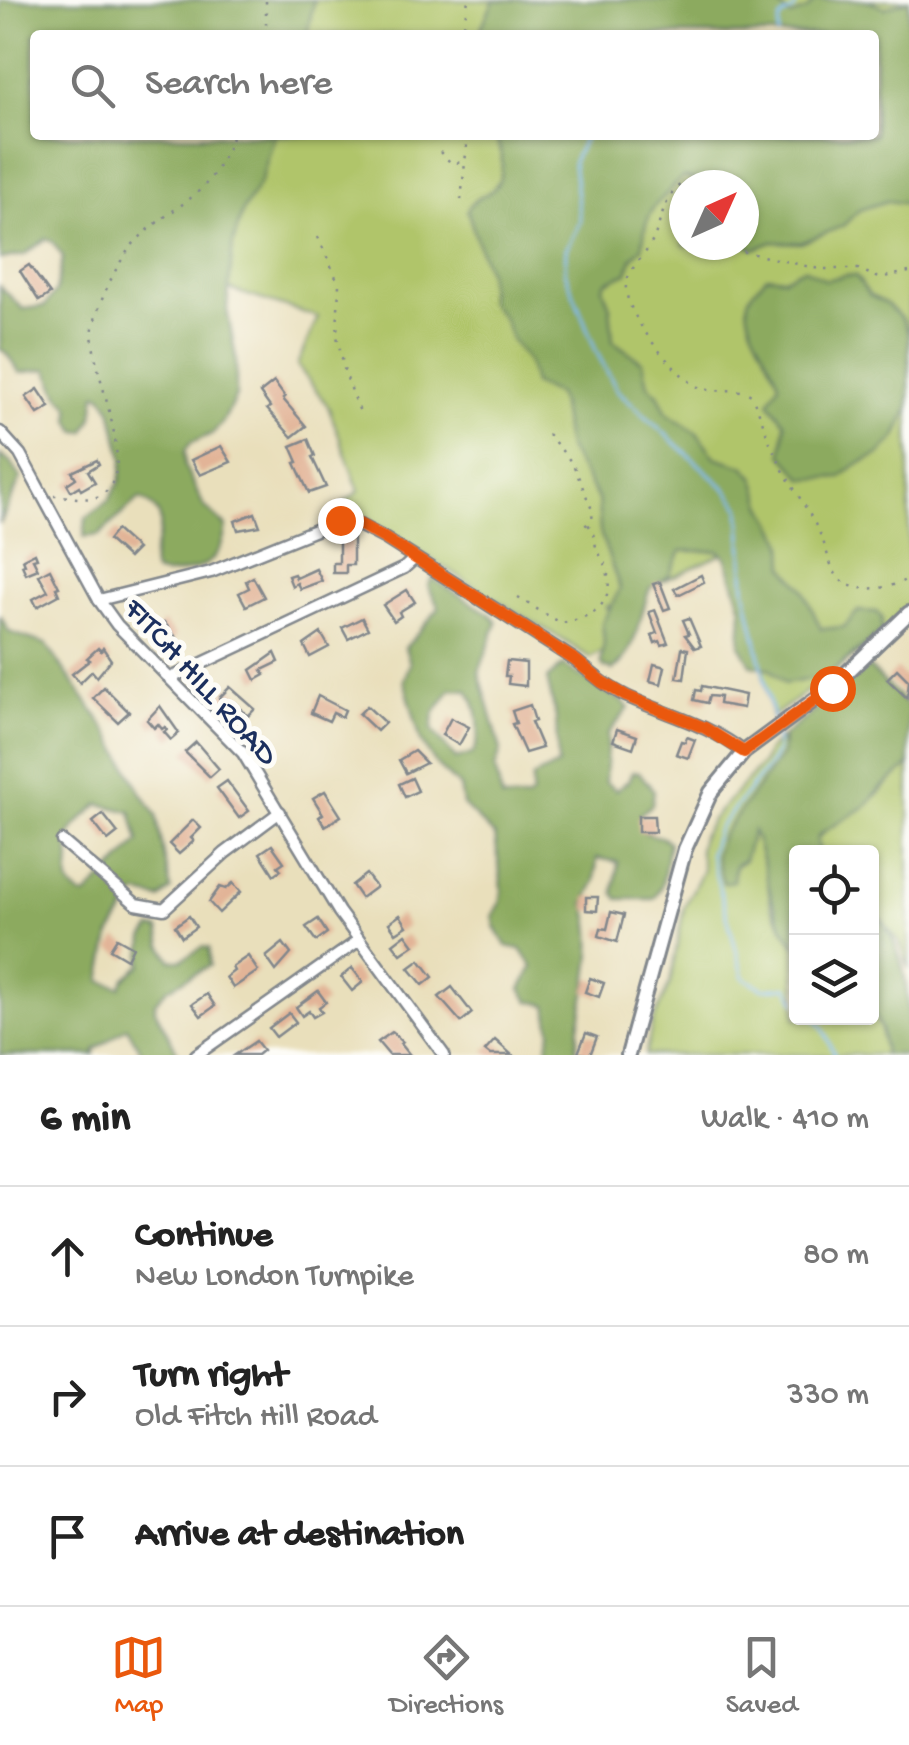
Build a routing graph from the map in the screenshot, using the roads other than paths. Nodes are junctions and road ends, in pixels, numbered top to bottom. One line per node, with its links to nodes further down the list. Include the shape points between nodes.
1 (0, 432): 3 (street, FITCH HILL ROAD, via 20,454)
2 (415, 558): 3 (street, via 359,524 340,520 211,572); 5 (street); 6 (street, via 602,682)
3 (99, 600): 5 (street, FITCH HILL ROAD)
4 (909, 613): 6 (main road, via 860,663)
5 (171, 678): 7 (street, FITCH HILL ROAD, via 243,753)
6 (744, 752): 12 (main road, via 712,792 685,850)
7 (280, 812): 8 (street, via 164,909 136,904); 9 (street, FITCH HILL ROAD)
8 (62, 840)
9 (358, 941): 10 (street); 11 (street, FITCH HILL ROAD)
10 (196, 1055)
11 (444, 1055)
12 (628, 1055)

